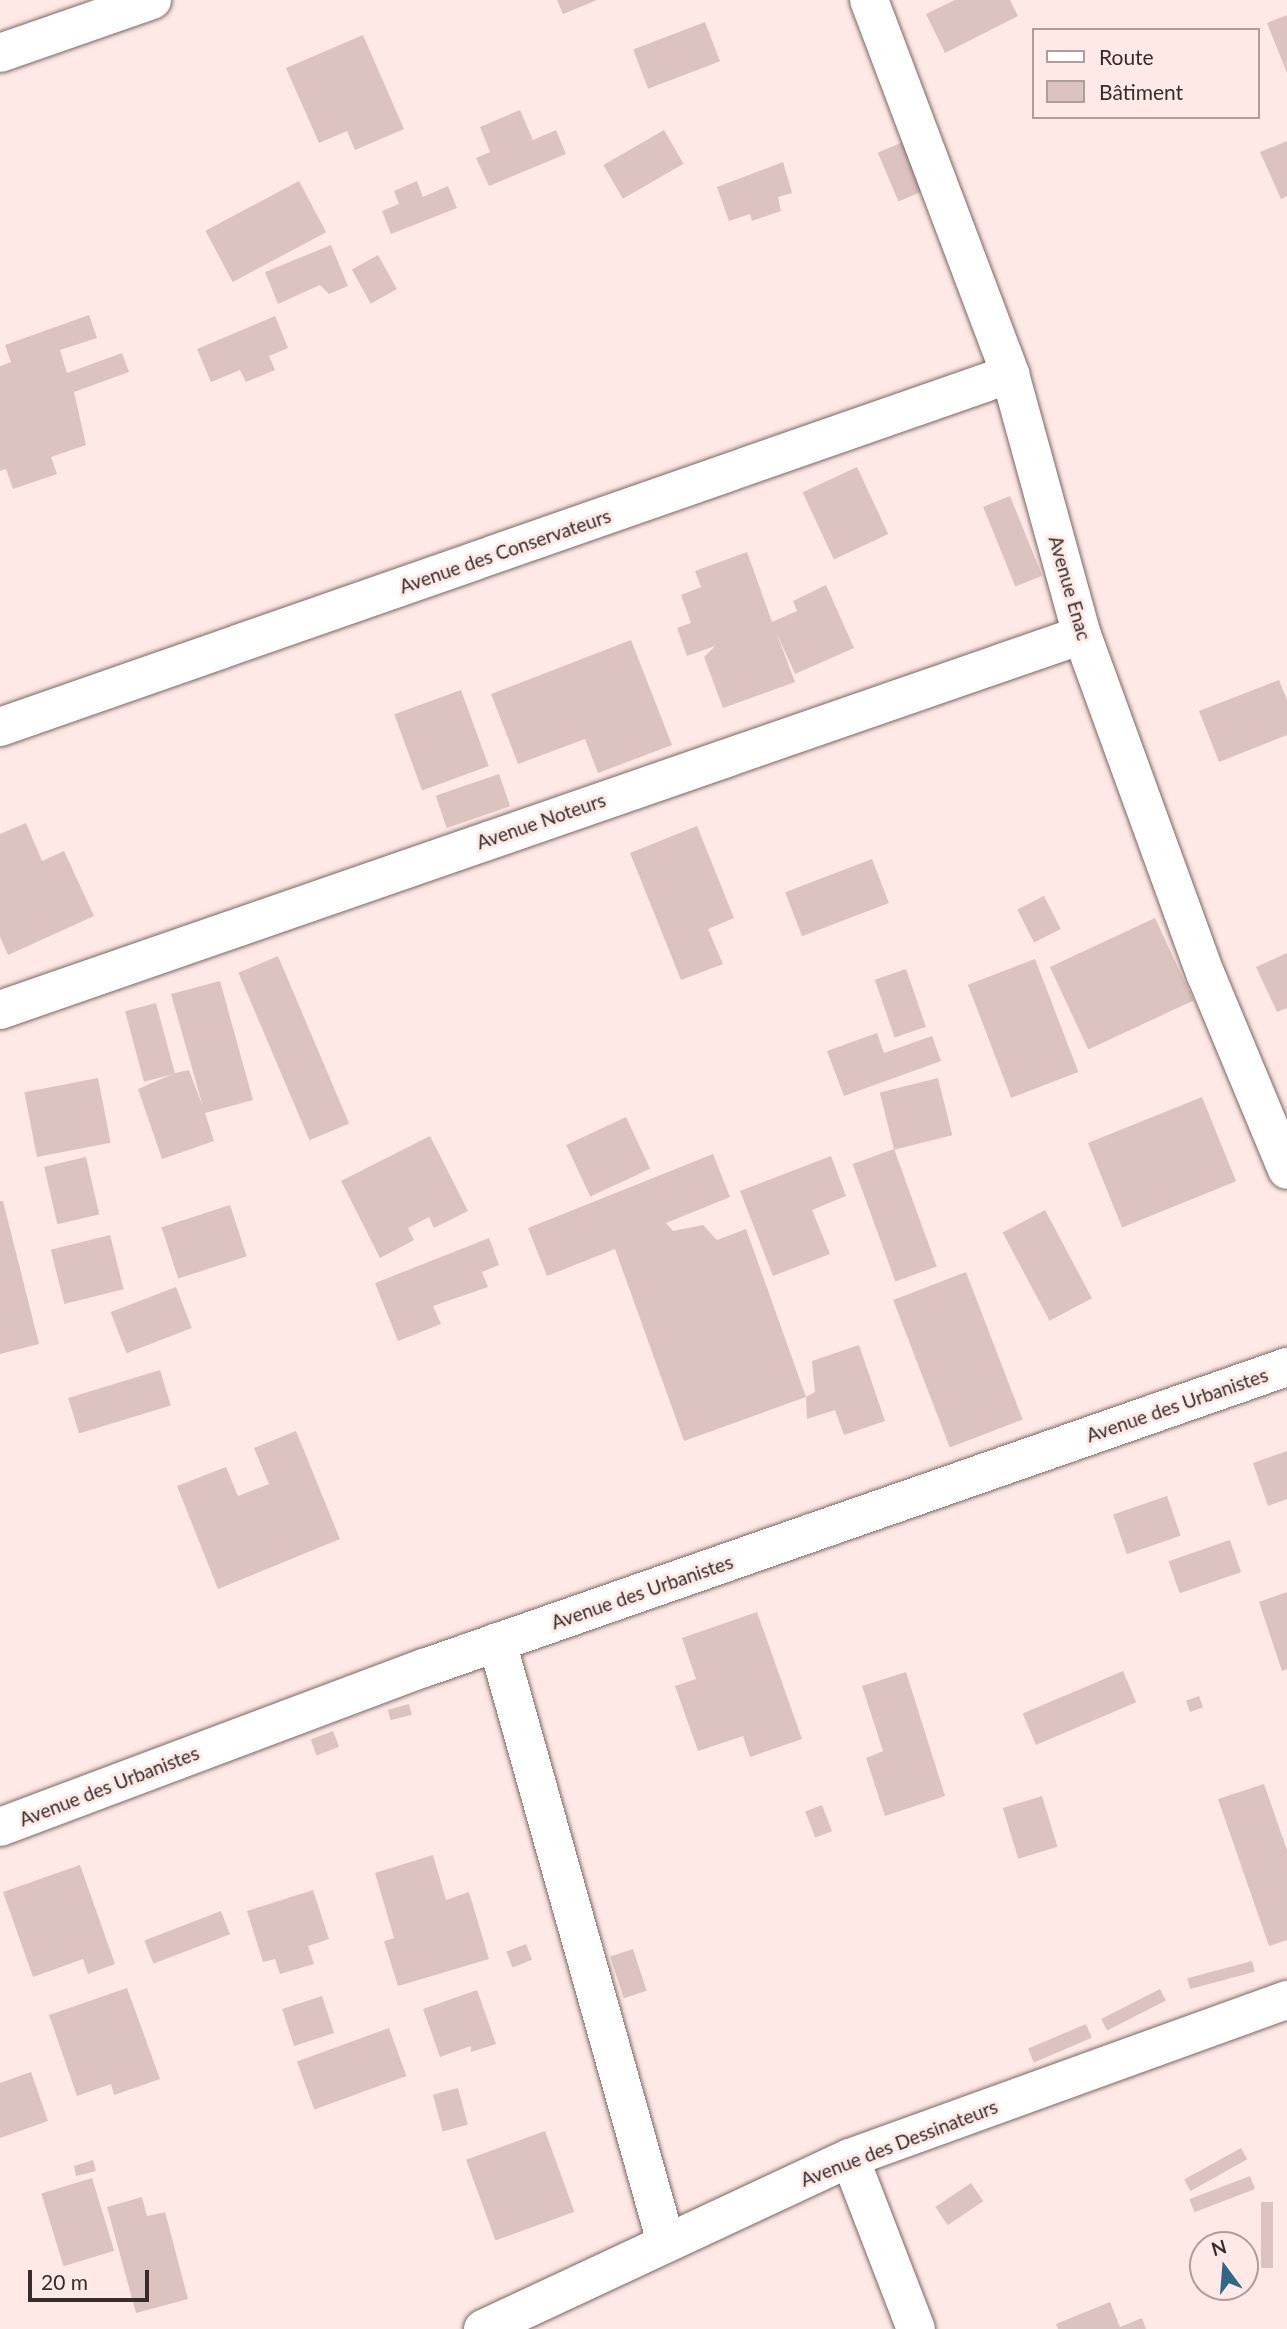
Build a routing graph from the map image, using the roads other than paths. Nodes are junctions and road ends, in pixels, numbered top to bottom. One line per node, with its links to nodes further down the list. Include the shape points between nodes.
1 (152, 0): 3 (street)
2 (869, 0): 4 (street, Avenue Enac)
3 (0, 53)
4 (1010, 374): 5 (street, Avenue Enac); 6 (street, Avenue des Conservateurs)
5 (1082, 635): 7 (street, Avenue Noteurs); 8 (street, Avenue Enac, via 1206,975)
6 (0, 727)
7 (0, 1010)
8 (1287, 1170)
9 (1287, 1367): 10 (street, Avenue des Urbanistes)
10 (497, 1642): 11 (street, Avenue des Urbanistes); 14 (street)
11 (0, 1828)
12 (1287, 2000): 13 (street, Avenue des Dessinateurs)
13 (850, 2158): 14 (street, Avenue des Dessinateurs); 16 (street)
14 (666, 2243): 15 (street, Avenue des Dessinateurs)
15 (483, 2329)
16 (916, 2329)

